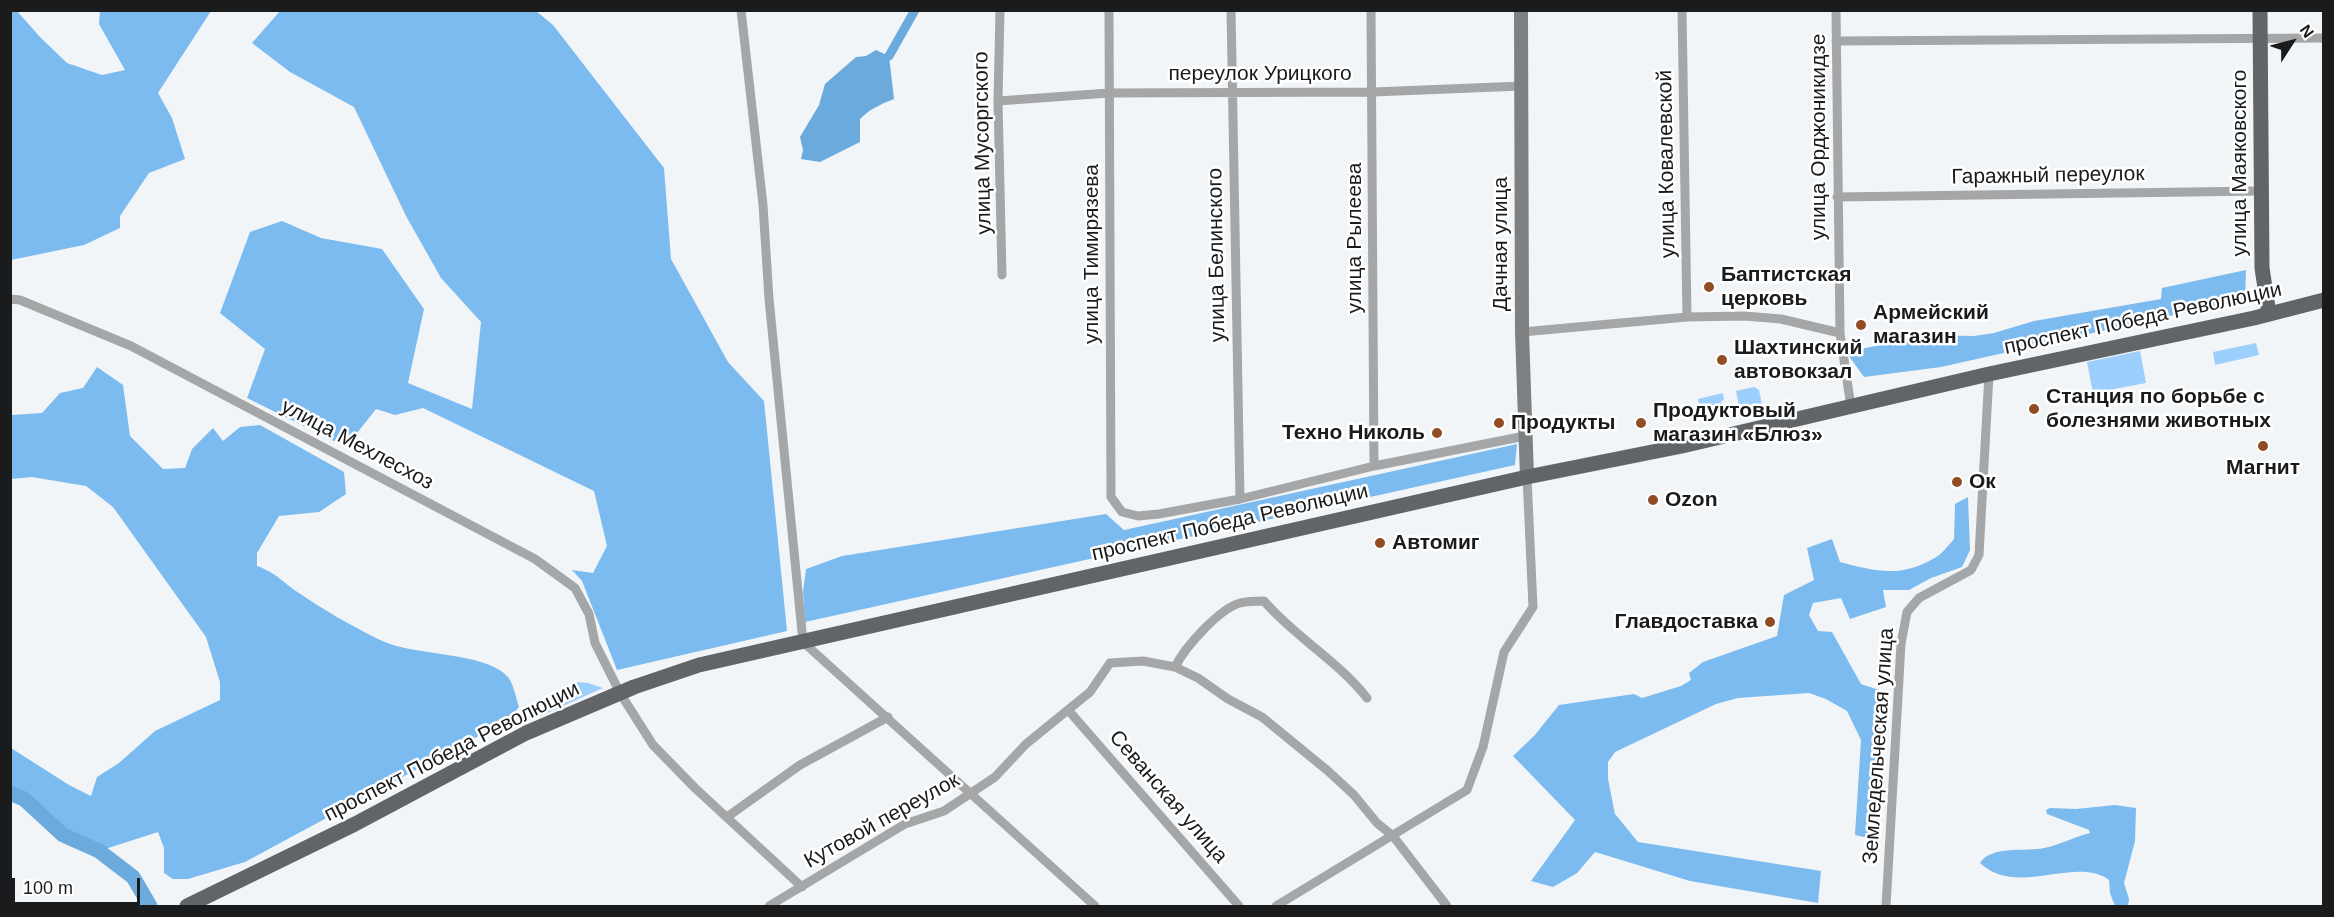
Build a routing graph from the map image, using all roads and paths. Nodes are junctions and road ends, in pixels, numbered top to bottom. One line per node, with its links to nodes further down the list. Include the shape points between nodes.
1 (741, 10): 33 (street)
2 (1000, 10): 17 (street, улица Мусоргского)
3 (1109, 10): 15 (street, улица Тимирязева)
4 (1231, 10): 16 (street, улица Белинского)
5 (1371, 10): 14 (street, улица Рылеева)
6 (1521, 10): 13 (street, Дачная улица)
7 (1682, 10): 24 (street, улица Ковалевской)
8 (1836, 10): 12 (street, улица Орджоникидзе)
9 (2260, 10): 11 (main road, улица Маяковского)
10 (2324, 38): 11 (street)
11 (2260, 39): 12 (street); 18 (main road, улица Маяковского)
12 (1836, 41): 19 (street, улица Орджоникидзе)
13 (1522, 87): 14 (street, переулок Урицкого); 25 (street, Дачная улица)
14 (1373, 92): 16 (street, переулок Урицкого); 30 (street, улица Рылеева)
15 (1109, 93): 16 (street, переулок Урицкого); 17 (street, переулок Урицкого); 32 (street, улица Тимирязева, via 1111,497 1122,512 1138,516)
16 (1231, 94): 32 (street, улица Белинского)
17 (998, 101): 20 (street, улица Мусоргского)
18 (2260, 191): 19 (street, Гаражный переулок); 23 (main road, улица Маяковского, via 2262,268)
19 (1837, 197): 26 (street, улица Орджоникидзе)
20 (1002, 275)
21 (10, 299): 35 (street, улица Мехлесхоз, via 131,346 535,559 575,588 589,614 595,643)
22 (2324, 300): 23 (main road, проспект Победа Революции)
23 (2270, 314): 27 (main road, проспект Победа Революции)
24 (1687, 317): 25 (street); 26 (street, via 1781,319)
25 (1522, 332): 29 (street, Дачная улица)
26 (1840, 333): 28 (street, улица Орджоникидзе)
27 (1989, 374): 28 (main road, проспект Победа Революции); 49 (street, Земледельческая улица, via 1979,555 1971,570 1919,598 1907,612 1901,644)
28 (1851, 407): 31 (main road, проспект Победа Революции)
29 (1525, 435): 30 (street); 31 (street, Дачная улица)
30 (1374, 466): 32 (street)
31 (1527, 477): 33 (main road, проспект Победа Революции); 41 (street, via 1533,607 1504,652 1483,747 1467,790)
32 (1240, 499)
33 (803, 642): 35 (main road, проспект Победа Революции, via 699,665); 38 (street)
34 (1176, 667): 36 (street, via 1192,641 1224,612 1241,603 1264,601 1356,683); 37 (street, Кутовой переулок, via 1143,661 1110,663 1090,692); 41 (street, via 1262,717 1328,771)
35 (620, 693): 40 (street, улица Мехлесхоз, via 653,745); 44 (main road, проспект Победа Революции, via 526,734)
36 (1367, 698)
37 (1069, 711): 39 (street, Кутовой переулок, via 1026,744 995,777); 47 (street, Севанская улица)
38 (888, 717): 39 (street); 40 (street, via 800,765)
39 (970, 793): 42 (street, Кутовой переулок, via 944,811 905,824); 46 (street)
40 (727, 817): 42 (street, улица Мехлесхоз)
41 (1393, 837): 43 (street); 48 (street)
42 (802, 887): 45 (street, Кутовой переулок)
43 (1283, 905)
44 (187, 906)
45 (770, 906)
46 (1095, 906)
47 (1239, 906)
48 (1447, 906)
49 (1886, 906)

